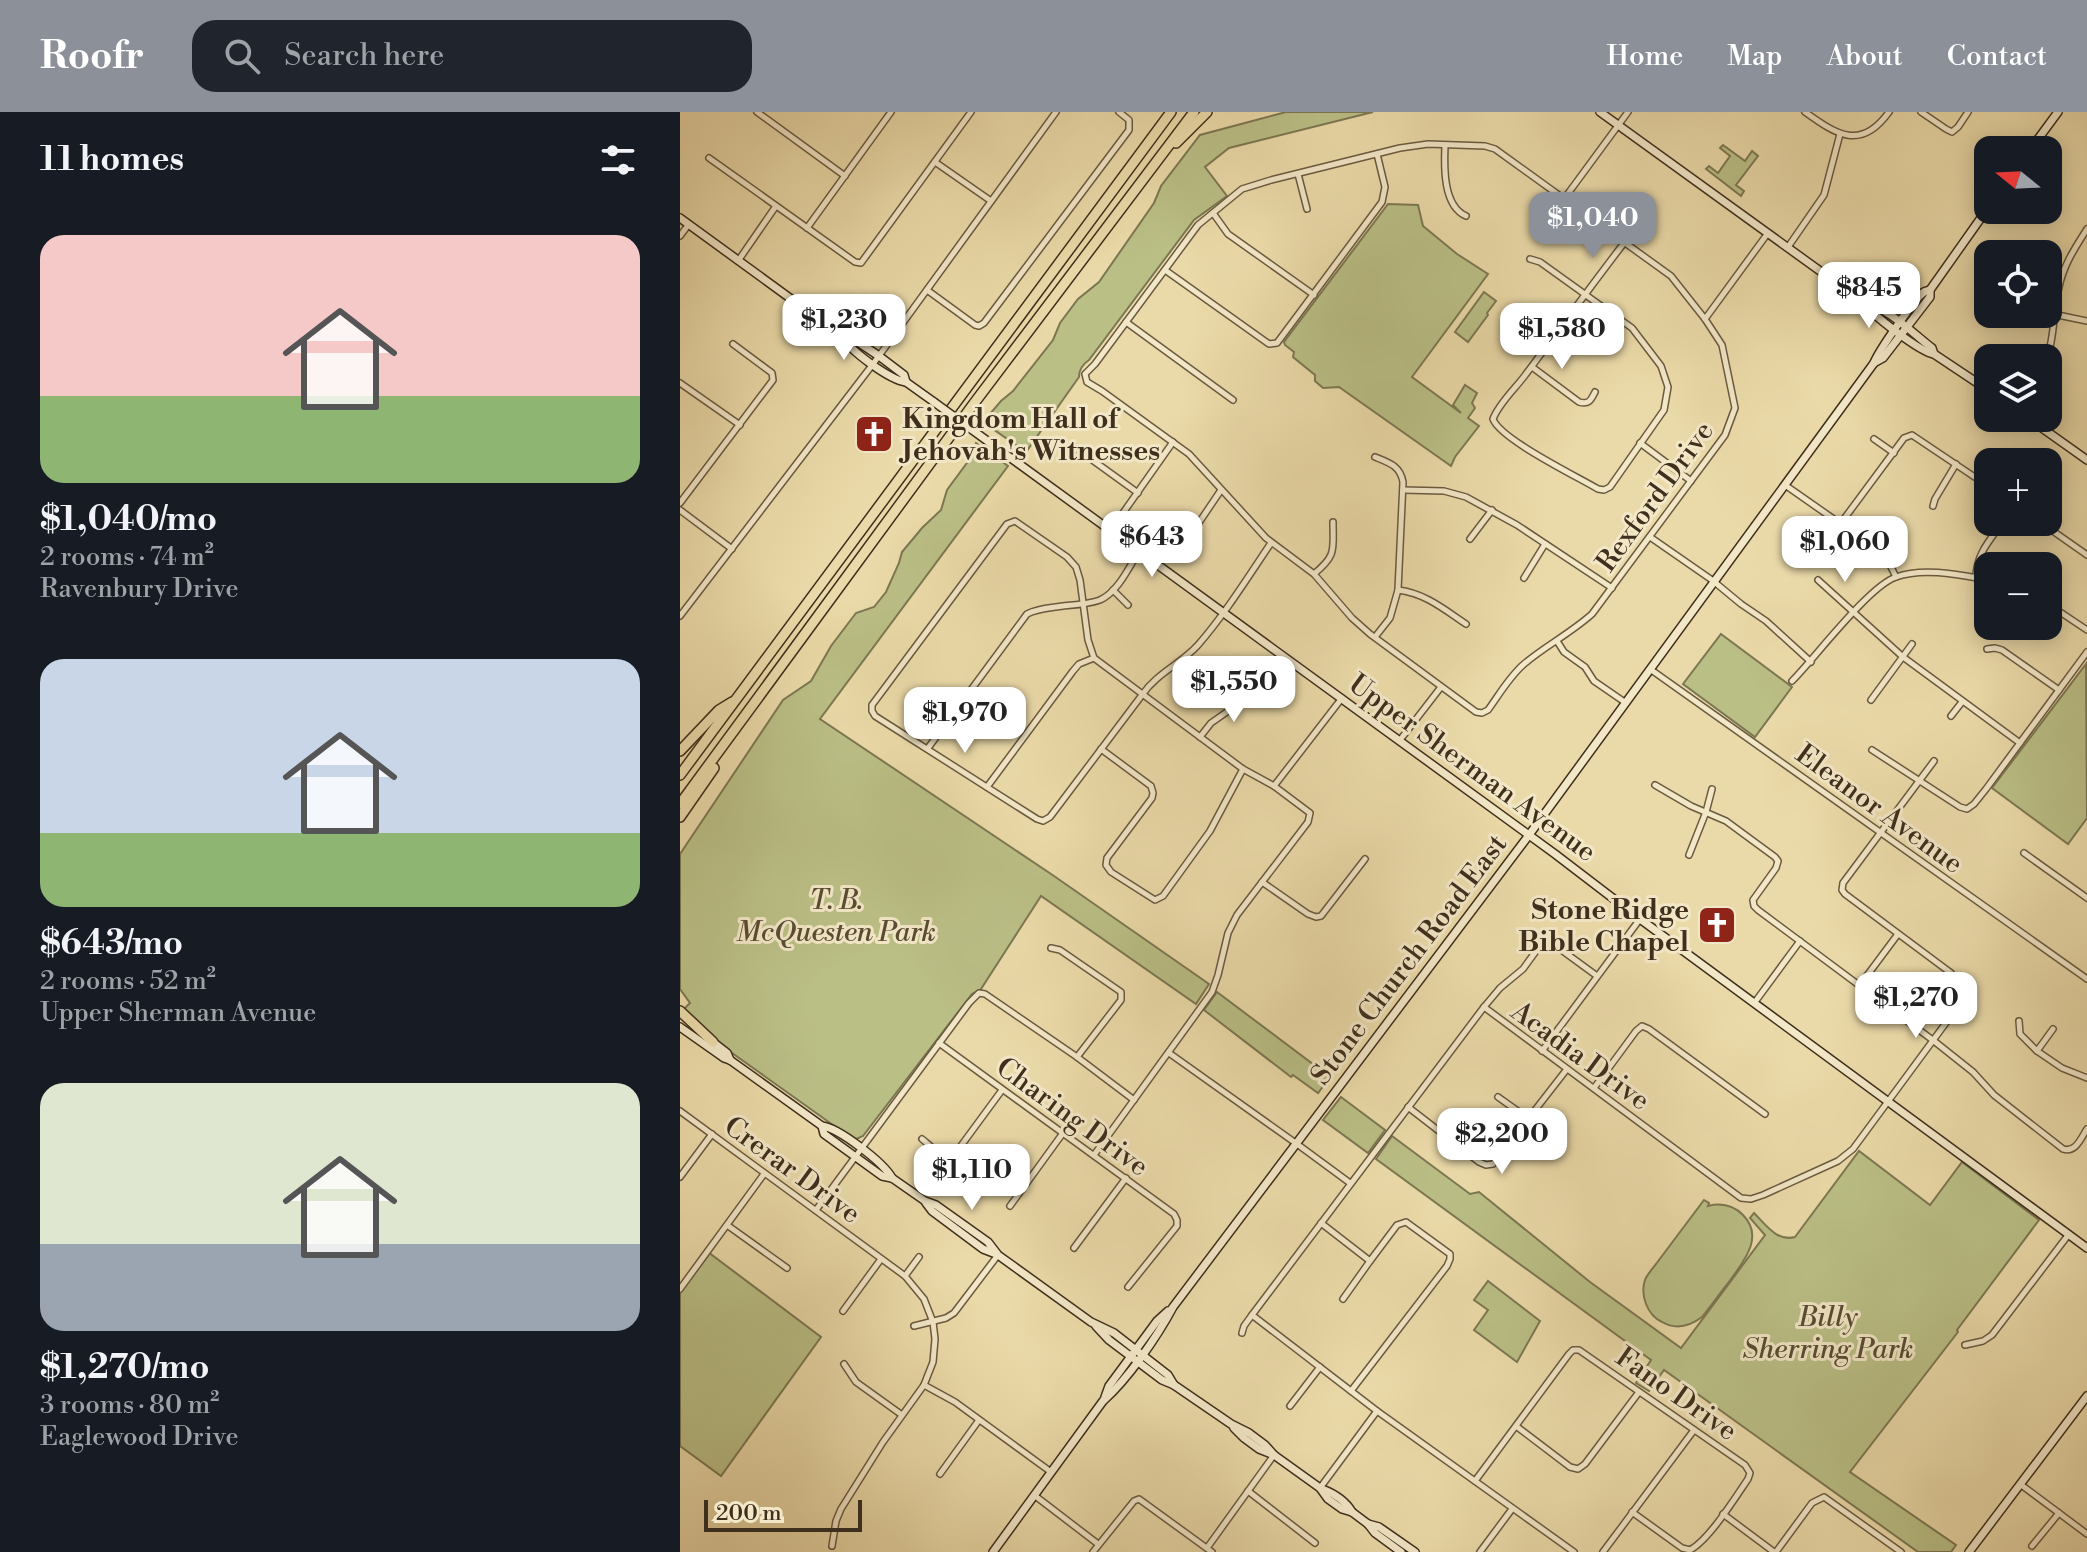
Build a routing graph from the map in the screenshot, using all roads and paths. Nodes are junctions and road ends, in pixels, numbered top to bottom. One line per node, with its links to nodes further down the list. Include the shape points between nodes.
1 (757, 112): 27 (street)
2 (891, 112): 27 (street)
3 (971, 112): 25 (street)
4 (1056, 112): 29 (street)
5 (1119, 112): 47 (street, via 1129,120 1129,130 984,324 975,325)
6 (1164, 112): 21 (highway)
7 (1171, 112): 21 (highway)
8 (1194, 112): 22 (highway)
9 (1207, 112): 22 (highway)
10 (1600, 112): 17 (main road)
11 (1628, 112): 17 (street)
12 (1805, 112): 18 (street)
13 (1889, 112): 18 (street, via 1867,132)
14 (1921, 112): 15 (street, via 1952,132)
15 (1968, 112)
16 (2058, 112): 19 (main road)
17 (1619, 126): 28 (street); 39 (main road)
18 (1840, 134): 42 (street, via 1824,195)
19 (2040, 136)
20 (1445, 145): 23 (street, Rexford Drive); 28 (street, Rexford Drive, via 1495,149); 33 (street, via 1447,187 1454,207)
21 (1143, 151): 130 (highway)
22 (1164, 152): 123 (highway)
23 (1377, 154): 26 (street, Rexford Drive); 48 (street, via 1385,187 1382,202)
24 (709, 158): 30 (street)
25 (935, 162): 29 (street); 37 (street, via 861,263)
26 (1298, 174): 31 (street); 32 (street, Rexford Drive, via 1242,189)
27 (845, 176): 37 (street)
28 (1564, 199): 41 (street, Rexford Drive)
29 (991, 201): 47 (street)
30 (776, 206): 37 (street); 44 (street)
31 (1307, 209)
32 (1213, 213): 45 (street, Rexford Drive); 48 (street, via 1228,234)
33 (1466, 216)
34 (680, 218): 35 (main road, Upper Sherman Avenue)
35 (689, 224): 40 (street); 44 (main road, Upper Sherman Avenue)
36 (1977, 224): 54 (main road, Stone Church Road East, via 1930,297)
37 (807, 228)
38 (2087, 230): 46 (street)
39 (1768, 233): 42 (main road); 51 (street)
40 (680, 236)
41 (1624, 243): 49 (street); 51 (street, Rexford Drive, via 1671,276)
42 (1787, 247): 54 (main road)
43 (1530, 259): 49 (street)
44 (738, 261): 55 (main road, Upper Sherman Avenue)
45 (1165, 270): 48 (street, via 1271,345 1279,342); 53 (street, Rexford Drive)
46 (2062, 277)
47 (927, 290): 57 (street)
48 (1314, 295)
49 (1585, 295): 59 (street); 69 (street, via 1632,328 1664,372 1664,410)
50 (2062, 316): 52 (street)
51 (1705, 319): 76 (street, Rexford Drive, via 1722,345 1735,408 1725,435)
52 (2087, 321)
53 (1126, 322): 64 (street); 68 (street, Rexford Drive, via 1085,374 1087,382)
54 (1900, 329): 60 (main road); 77 (main road, Stone Church Road East, via 1877,353)
55 (842, 336): 57 (main road, Upper Sherman Avenue); 58 (main road, Upper Sherman Avenue)
56 (733, 344): 65 (street, via 774,377)
57 (879, 356): 58 (street); 61 (main road, Upper Sherman Avenue)
58 (873, 364): 61 (main road, Upper Sherman Avenue); 94 (street)
59 (1532, 367): 63 (street, via 1579,402 1589,402); 69 (street, via 1493,419 1519,444 1604,490)
60 (1974, 381)
61 (906, 382): 87 (main road, Upper Sherman Avenue, bridge)
62 (680, 383): 65 (street)
63 (1595, 392)
64 (1233, 400)
65 (740, 425): 81 (street)
66 (2048, 432): 73 (main road)
67 (1874, 439): 71 (street)
68 (1173, 442): 78 (street, Rexford Drive); 80 (street)
69 (1640, 443): 76 (street)
70 (1073, 446): 80 (street)
71 (1894, 453): 74 (street, via 1912,435); 86 (street)
72 (1375, 457): 79 (street, via 1396,466)
73 (2087, 460)
74 (1956, 464): 75 (street); 82 (street)
75 (1974, 476)
76 (1691, 481): 90 (street, Rexford Drive)
77 (1785, 485): 86 (street); 102 (main road, Stone Church Road East)
78 (1221, 490): 88 (street); 92 (street, Rexford Drive)
79 (1403, 490): 84 (street, via 1444,491); 105 (street)
80 (1138, 493): 87 (street)
81 (680, 503)
82 (1933, 506)
83 (680, 510): 94 (street)
84 (1492, 510): 91 (street); 93 (street)
85 (1333, 522): 97 (street, via 1333,551)
86 (1841, 523): 98 (street, via 1878,550)
87 (1111, 530): 95 (main road, Upper Sherman Avenue)
88 (1192, 533)
89 (2060, 536): 96 (street)
90 (1650, 537): 102 (street); 103 (street, Rexford Drive)
91 (1470, 539)
92 (1271, 543): 97 (street, Rexford Drive); 108 (street)
93 (1545, 544): 99 (street); 103 (street)
94 (732, 549): 111 (street)
95 (1139, 551): 104 (street); 108 (main road, Upper Sherman Avenue)
96 (2087, 555)
97 (1314, 574): 114 (street, Rexford Drive)
98 (1896, 577): 100 (street, via 1924,572); 109 (street)
99 (1524, 578)
100 (1974, 578)
101 (1818, 580): 109 (street)
102 (1714, 582): 121 (street); 122 (main road, Stone Church Road East)
103 (1612, 588): 115 (street, Rexford Drive, via 1592,614)
104 (1113, 590): 106 (street); 107 (street)
105 (1398, 590): 112 (street, via 1424,597); 114 (street, via 1390,618)
106 (1083, 604): 120 (street); 138 (street, via 1027,614); 138 (street, via 1076,567 1067,557 1017,521 1008,522 872,705 875,716)
107 (1128, 605)
108 (1223, 611): 127 (street, via 1199,644 1155,678); 129 (main road, Upper Sherman Avenue)
109 (1854, 613): 119 (street); 121 (street)
110 (2062, 613): 113 (street)
111 (680, 616)
112 (1466, 624)
113 (2087, 630)
114 (1375, 637): 125 (street, Rexford Drive)
115 (1557, 641): 125 (street, Rexford Drive, via 1524,664 1482,713); 133 (street, via 1594,681)
116 (1912, 644): 119 (street)
117 (1987, 649): 126 (street, via 2002,650)
118 (2087, 652): 126 (street)
119 (1903, 657): 131 (street); 132 (street)
120 (1094, 658): 127 (street); 148 (street, via 1071,673)
121 (1811, 662): 124 (street)
122 (1650, 669): 133 (main road, Stone Church Road East); 153 (street, Eleanor Avenue)
123 (775, 675): 150 (highway); 152 (highway)
124 (1792, 681)
125 (1441, 687): 136 (street)
126 (2059, 690): 137 (street)
127 (1142, 695): 135 (street); 139 (street)
128 (1251, 695): 135 (street)
129 (1342, 698): 136 (main road, Upper Sherman Avenue); 147 (street)
130 (734, 700): 141 (highway); 144 (highway)
131 (1871, 700)
132 (1962, 702): 134 (street); 137 (street)
133 (1626, 703): 154 (main road, Stone Church Road East)
134 (1951, 716)
135 (1200, 737): 143 (street)
136 (1400, 740): 154 (main road, Upper Sherman Avenue)
137 (2020, 743): 145 (street, via 1967,809)
138 (928, 748): 148 (street)
139 (1101, 749): 143 (street, via 1153,788 1105,864 1155,900 1210,831); 148 (street, via 1045,820)
140 (1872, 750): 145 (street)
141 (680, 751)
142 (1934, 761): 145 (street)
143 (1243, 769): 147 (street)
144 (680, 775)
145 (1921, 781): 153 (street)
146 (1655, 785): 151 (street)
147 (1274, 786): 158 (street, via 1310,813)
148 (987, 787)
149 (1712, 789): 151 (street)
150 (680, 804)
151 (1706, 812): 156 (street); 162 (street, via 1778,861 1754,906)
152 (680, 817)
153 (1881, 834): 161 (street, via 1842,890); 165 (street, Eleanor Avenue)
154 (1529, 835): 160 (main road, Upper Sherman Avenue); 198 (main road, Stone Church Road East)
155 (2024, 853): 159 (street)
156 (1689, 855)
157 (1365, 859): 158 (street, via 1321,916 1308,914)
158 (1262, 882): 179 (street, via 1228,933 1212,992)
159 (2087, 898)
160 (1640, 919): 164 (street); 167 (main road, Upper Sherman Avenue)
161 (1898, 934): 166 (street); 174 (street, via 1956,979 1956,1003)
162 (1800, 941): 166 (street); 167 (street)
163 (1051, 948): 180 (street, via 1121,992 1121,1000)
164 (1597, 976): 168 (street, via 1556,946 1544,944); 177 (street)
165 (2087, 979)
166 (1860, 985): 174 (street)
167 (1755, 1002): 188 (main road, Upper Sherman Avenue)
168 (1484, 1007): 177 (street, Acadia Drive); 189 (street, Acadia Drive)
169 (680, 1011): 175 (highway)
170 (680, 1018): 175 (main road)
171 (2019, 1021): 178 (street, via 2020,1034)
172 (680, 1027): 181 (main road)
173 (2053, 1029): 178 (street)
174 (1934, 1041): 188 (street); 194 (street, via 2063,1149 2074,1149)
175 (713, 1042): 181 (main road)
176 (939, 1043): 180 (street, via 980,993); 185 (street, Charing Drive); 199 (street)
177 (1542, 1051): 182 (street, Acadia Drive)
178 (2037, 1051): 183 (street)
179 (1169, 1053): 187 (street); 198 (street)
180 (1077, 1057): 187 (street)
181 (730, 1060): 193 (main road)
182 (1567, 1069): 184 (street, Acadia Drive); 192 (street)
183 (2087, 1078)
184 (1594, 1088): 188 (street, Acadia Drive, via 1745,1199 1845,1156); 191 (street, via 1642,1026)
185 (1002, 1090): 195 (street, Charing Drive); 197 (street, via 955,1154 941,1154)
186 (1498, 1097): 192 (street)
187 (1134, 1100): 200 (street)
188 (1887, 1102): 211 (main road, Upper Sherman Avenue)
189 (1408, 1107): 192 (street, via 1486,1165 1499,1158); 206 (street, Acadia Drive)
190 (680, 1111): 196 (street, Crerar Drive)
191 (1765, 1114)
192 (1529, 1119)
193 (822, 1126): 199 (main road); 201 (main road, via 824,1134)
194 (2087, 1129)
195 (1063, 1133): 200 (street, Charing Drive); 207 (street)
196 (712, 1134): 202 (street, Crerar Drive); 203 (street)
197 (922, 1139)
198 (1297, 1144): 206 (street); 229 (main road, Stone Church Road East, via 1157,1321)
199 (860, 1148): 201 (street); 204 (main road)
200 (1094, 1155): 205 (street, Charing Drive)
201 (854, 1156): 204 (main road); 208 (street)
202 (764, 1174): 208 (street, Crerar Drive); 210 (street)
203 (680, 1177)
204 (892, 1178): 214 (main road, via 988,1242)
205 (1126, 1178): 212 (street); 220 (street, Charing Drive, via 1177,1220)
206 (1350, 1183): 209 (street, Acadia Drive)
207 (1010, 1206)
208 (816, 1210): 216 (street, Crerar Drive)
209 (1321, 1223): 217 (street); 224 (street, Acadia Drive)
210 (727, 1225): 218 (street); 221 (street)
211 (2069, 1234): 213 (main road, Upper Sherman Avenue); 228 (street, via 1992,1335)
212 (1074, 1248)
213 (2087, 1248)
214 (998, 1255): 225 (street, via 954,1313); 229 (main road, via 1114,1333)
215 (919, 1257): 219 (street)
216 (881, 1259): 219 (street, Crerar Drive); 223 (street)
217 (1370, 1261): 222 (street); 233 (street, via 1397,1225 1406,1222 1450,1254 1447,1266)
218 (787, 1268)
219 (905, 1276): 225 (street, Crerar Drive, via 924,1299)
220 (1128, 1287)
221 (680, 1289)
222 (1343, 1299)
223 (843, 1311)
224 (1252, 1315): 227 (street, Acadia Drive); 231 (street)
225 (933, 1322): 226 (street); 232 (street, Crerar Drive, via 935,1349)
226 (914, 1326)
227 (1242, 1333)
228 (1965, 1345)
229 (1136, 1356): 242 (main road, via 1162,1380); 243 (main road, Stone Church Road East)
230 (844, 1364): 238 (street, via 856,1382)
231 (1320, 1367): 233 (street); 236 (street)
232 (924, 1385): 238 (street, Crerar Drive); 239 (street)
233 (1351, 1391): 237 (street)
234 (1639, 1392): 240 (street, Fano Drive, via 1573,1350); 240 (street, via 1578,1469); 241 (street, Fano Drive)
235 (2087, 1396): 246 (main road)
236 (1290, 1406)
237 (1377, 1411): 245 (street); 247 (street)
238 (902, 1415): 258 (street, Crerar Drive, via 841,1509)
239 (979, 1420): 243 (street); 244 (street)
240 (1516, 1426): 245 (street, Fano Drive)
241 (1694, 1430): 251 (street); 253 (street, Fano Drive, via 1750,1473)
242 (1274, 1455): 247 (main road); 248 (street)
243 (1051, 1472): 249 (main road, Stone Church Road East)
244 (940, 1474)
245 (1475, 1481): 250 (street)
246 (2020, 1484): 252 (street); 270 (main road)
247 (1320, 1488): 254 (main road, via 1347,1503)
248 (1248, 1491): 256 (street); 260 (street)
249 (1034, 1495): 257 (street); 261 (main road, Stone Church Road East)
250 (1512, 1509): 265 (street); 266 (street)
251 (1632, 1512): 253 (street, Fano Drive, via 1690,1550); 267 (street)
252 (2059, 1513): 255 (street); 259 (street)
253 (1723, 1514): 268 (street)
254 (1368, 1524): 263 (main road); 264 (main road)
255 (2087, 1534)
256 (1315, 1543)
257 (1098, 1544): 260 (street, via 1139,1499); 262 (street)
258 (832, 1546)
259 (2032, 1546)
260 (1210, 1550)
261 (993, 1552)
262 (1093, 1552)
263 (1401, 1552)
264 (1415, 1552)
265 (1480, 1552)
266 (1574, 1552)
267 (1603, 1552)
268 (1775, 1552): 269 (street, via 1812,1503 1824,1497)
269 (1901, 1552)
270 (1969, 1552)

